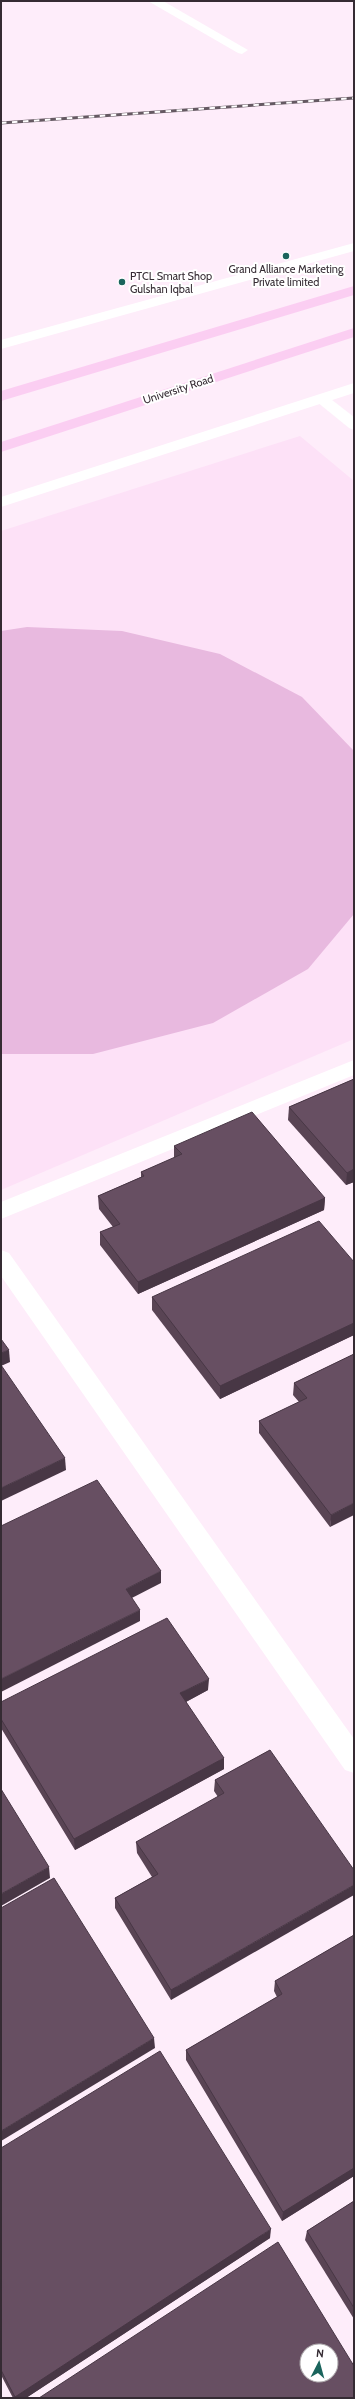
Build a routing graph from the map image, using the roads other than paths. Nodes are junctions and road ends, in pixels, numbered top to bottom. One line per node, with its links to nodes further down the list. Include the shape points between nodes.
1 (154, 1): 2 (street)
2 (242, 50)
3 (354, 247): 6 (street)
4 (354, 290): 8 (main road)
5 (354, 332): 11 (main road, University Road)
6 (1, 345)
7 (354, 388): 9 (street)
8 (1, 396)
9 (322, 399): 10 (street); 12 (street)
10 (354, 425)
11 (1, 447)
12 (1, 502)
13 (354, 1067): 14 (street)
14 (1, 1212)
15 (1, 1259): 16 (street)
16 (354, 1762)

